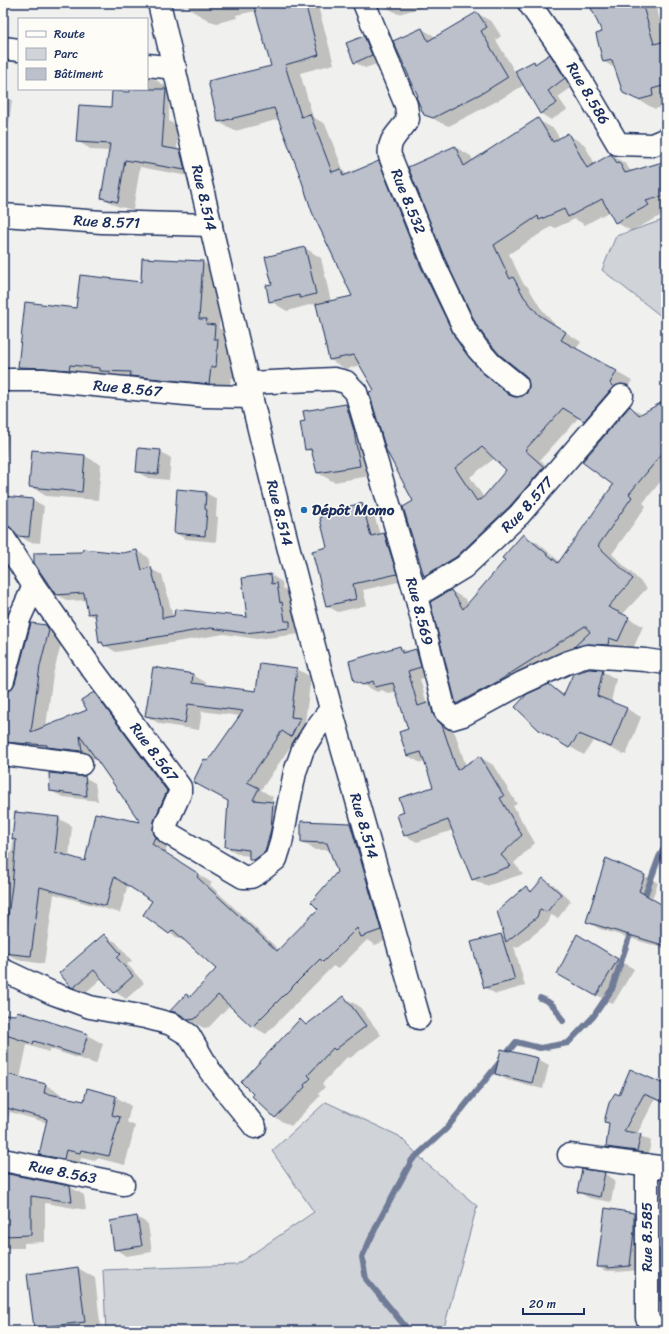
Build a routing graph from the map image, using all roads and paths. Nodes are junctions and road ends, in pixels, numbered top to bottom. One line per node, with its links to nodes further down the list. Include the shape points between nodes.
1 (159, 3): 7 (street, Rue 8.514)
2 (364, 3): 12 (street, Rue 8.532, via 406,105 408,119 388,148 418,227 466,332 491,364)
3 (529, 3): 8 (street, Rue 8.586, via 568,59 618,144 652,145)
4 (3, 48): 5 (street)
5 (18, 50)
6 (148, 65): 7 (street)
7 (174, 68): 10 (street, Rue 8.514)
8 (666, 139)
9 (3, 215): 10 (street, Rue 8.571, via 102,222)
10 (211, 224): 13 (street, Rue 8.514)
11 (3, 380): 13 (street, Rue 8.567, via 43,380 206,396)
12 (517, 385)
13 (250, 390): 17 (street, Rue 8.569, via 334,379 346,382 356,392); 20 (street, Rue 8.514)
14 (622, 396): 17 (street, Rue 8.577, via 519,515 464,567)
15 (3, 537): 16 (street, Rue 8.567)
16 (34, 586): 19 (street, via 18,619); 20 (street, Rue 8.567, via 180,787 180,793 165,829 243,877 251,877 276,859 282,843 295,772 303,749)
17 (416, 596): 18 (street, Rue 8.569, via 445,711 453,718 522,683 587,656)
18 (666, 663)
19 (3, 680)
20 (331, 709): 24 (street, Rue 8.514)
21 (3, 754): 22 (street)
22 (81, 764)
23 (3, 970): 25 (street, via 90,1007 171,1024 188,1035 210,1071)
24 (419, 1018)
25 (255, 1127)
26 (569, 1155): 28 (street)
27 (3, 1160): 29 (street, Rue 8.563)
28 (656, 1166): 30 (street, Rue 8.585, via 647,1318)
29 (123, 1184)
30 (655, 1331)

